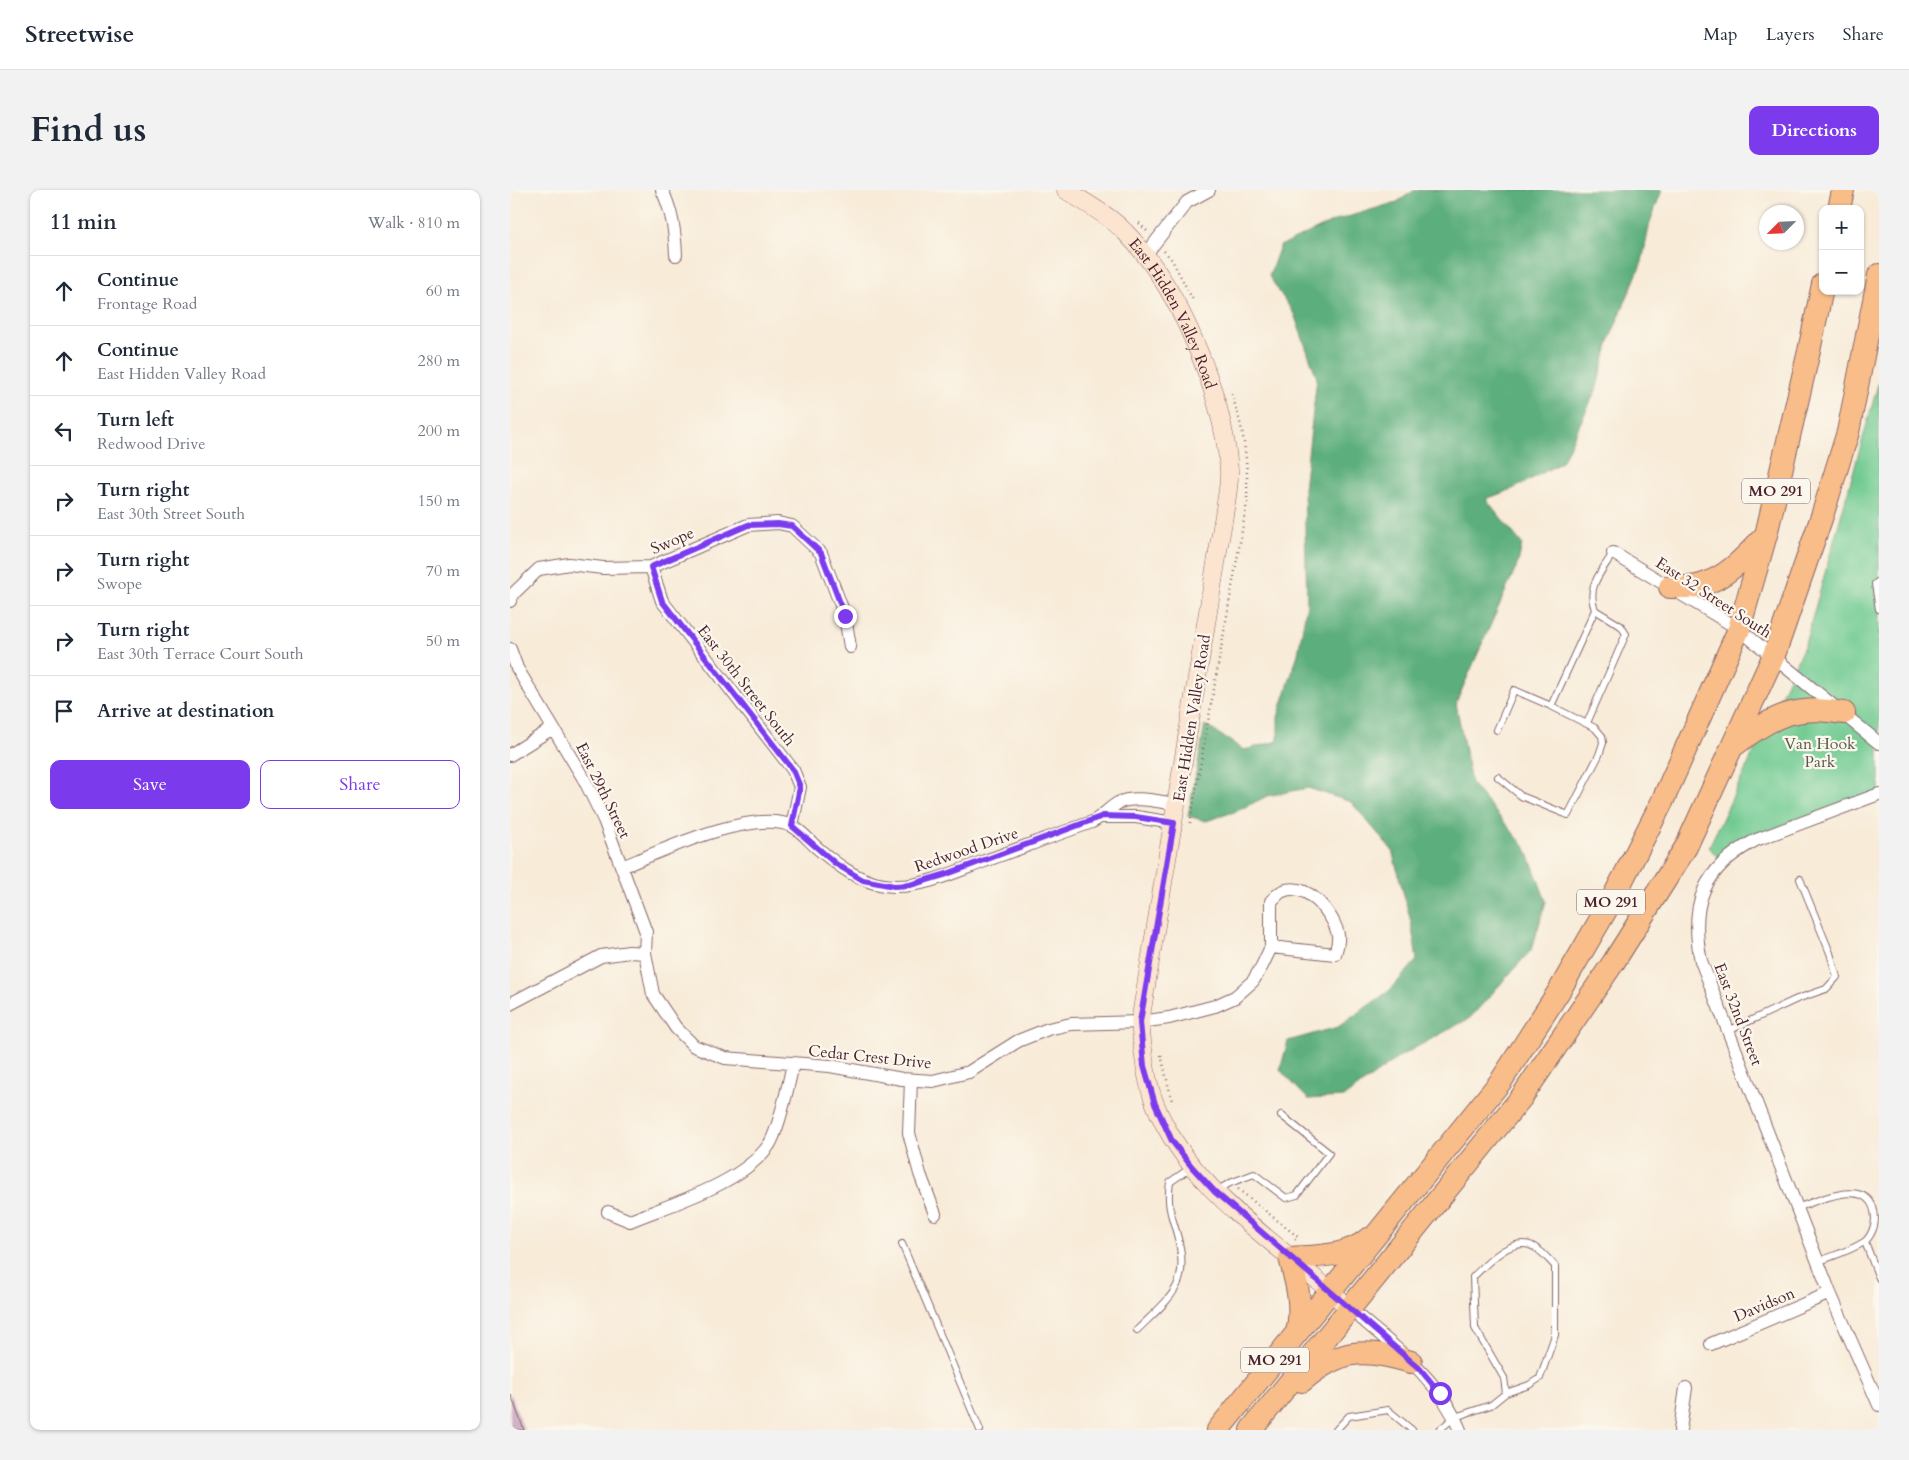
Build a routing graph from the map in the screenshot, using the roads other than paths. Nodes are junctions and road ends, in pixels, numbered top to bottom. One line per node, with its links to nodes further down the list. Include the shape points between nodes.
1 (1066, 190): 6 (main road, East Hidden Valley Road, via 1124,230)
2 (1209, 190): 6 (street, via 1187,202)
3 (1843, 190): 5 (highway)
4 (663, 193): 7 (street, via 675,232)
5 (1840, 205)
6 (1146, 254): 32 (main road, East Hidden Valley Road, via 1168,287 1199,352 1219,413 1229,471)
7 (676, 255)
8 (1879, 276): 21 (highway, MO 291, via 1848,432)
9 (1821, 295): 10 (highway, MO 291)
10 (1766, 535): 14 (highway, via 1741,561 1718,578 1700,585); 18 (highway, MO 291)
11 (1614, 553): 14 (street, East 32 Street South); 17 (lane, via 1591,589)
12 (651, 567): 15 (street, Swope, via 603,568 569,564 539,569); 19 (street, Swope, via 748,525 792,526 821,553 845,616); 35 (street, East 30th Street South, via 662,601 793,770 800,787)
13 (1879, 581): 16 (lane, via 1876,584)
14 (1670, 587): 18 (street, East 32 Street South)
15 (511, 598)
16 (1879, 604)
17 (1596, 610): 22 (lane); 24 (lane, via 1621,626 1626,634)
18 (1739, 629): 21 (street, East 32 Street South); 51 (highway, MO 291, via 1662,802 1613,898 1559,991 1501,1081)
19 (850, 647)
20 (510, 649): 25 (street, East 29th Street, via 517,668)
21 (1774, 655): 23 (street, East 32 Street South); 28 (highway, MO 291)
22 (1551, 706): 24 (lane); 26 (lane, via 1514,690)
23 (1844, 713): 27 (street); 28 (highway, via 1808,709 1784,714 1763,723)
24 (1586, 723): 30 (lane, via 1596,728 1603,743 1568,815 1521,796)
25 (554, 728): 29 (street); 36 (street, East 29th Street, via 589,789)
26 (1497, 730)
27 (1878, 738)
28 (1733, 746): 59 (highway, MO 291, via 1686,847 1613,963 1521,1098)
29 (510, 755)
30 (1498, 777)
31 (1879, 794): 42 (street, East 32nd Street, via 1756,840 1728,858 1710,878 1696,915 1695,936 1701,961)
32 (1177, 804): 33 (street, Redwood Drive, via 1128,800 1119,802); 34 (main road, East Hidden Valley Road)
33 (1103, 816): 34 (street, Redwood Drive); 35 (street, Redwood Drive, via 947,874 910,885 894,886 863,880 849,872)
34 (1174, 823): 41 (main road, East Hidden Valley Road)
35 (792, 826): 36 (street, via 765,821 746,824 696,838)
36 (622, 866): 39 (street, East 29th Street, via 646,932)
37 (1800, 879): 42 (lane, via 1837,977 1826,989)
38 (1271, 947): 38 (street, via 1271,901 1283,891 1295,889 1309,893 1329,915 1338,933 1335,954); 41 (street, Cedar Crest Drive, via 1253,981 1236,997 1169,1018)
39 (645, 953): 40 (street, via 601,956); 43 (street, Cedar Crest Drive, via 654,994 676,1028 694,1046 725,1058)
40 (510, 1004)
41 (1140, 1022): 44 (street, Cedar Crest Drive, via 1071,1024 1048,1029 1018,1041 970,1072 933,1081); 46 (main road, East Hidden Valley Road, via 1144,1066 1155,1104 1172,1141)
42 (1728, 1031): 48 (street, East 32nd Street)
43 (793, 1064): 44 (street, Cedar Crest Drive, via 859,1070); 49 (street, via 770,1144 742,1171 726,1182 630,1221)
44 (911, 1080): 50 (street, via 909,1133)
45 (1281, 1115): 47 (lane, via 1329,1153 1297,1195 1286,1198 1254,1174)
46 (1192, 1167): 47 (main road, East Hidden Valley Road); 60 (lane, via 1170,1182 1167,1200 1182,1253 1181,1275 1170,1298)
47 (1215, 1192): 54 (main road, East Hidden Valley Road)
48 (1797, 1208): 52 (lane, via 1841,1192 1866,1198 1875,1220); 55 (street, East 32nd Street)
49 (608, 1212)
50 (935, 1214)
51 (1387, 1222): 54 (highway, via 1363,1244 1348,1250); 57 (highway, MO 291)
52 (1865, 1242): 55 (lane); 56 (lane)
53 (902, 1244): 69 (lane)
54 (1290, 1258): 57 (main road, East Hidden Valley Road); 61 (highway, via 1300,1300)
55 (1818, 1262): 58 (street, East 32nd Street)
56 (1879, 1278)
57 (1331, 1291): 59 (main road, East Hidden Valley Road); 61 (highway, MO 291)
58 (1830, 1293): 62 (street, Davidson); 66 (street, East 32nd Street)
59 (1350, 1309): 63 (street); 67 (highway, MO 291)
60 (1137, 1330)
61 (1297, 1333): 70 (highway, MO 291)
62 (1710, 1344)
63 (1411, 1362): 67 (highway, via 1381,1353 1339,1357 1326,1363); 68 (street, via 1440,1393)
64 (1686, 1388): 76 (street)
65 (1506, 1393): 65 (lane, via 1540,1378 1555,1335 1555,1266 1533,1246 1511,1245 1473,1277 1475,1328 1504,1378); 68 (lane, via 1491,1405)
66 (1879, 1405)
67 (1267, 1410): 71 (highway, MO 291)
68 (1455, 1418): 74 (lane); 75 (street)
69 (980, 1430)
70 (1218, 1430)
71 (1251, 1430)
72 (1336, 1430): 73 (lane, via 1350,1416 1388,1410)
73 (1412, 1430)
74 (1440, 1430)
75 (1460, 1430)
76 (1680, 1430)

